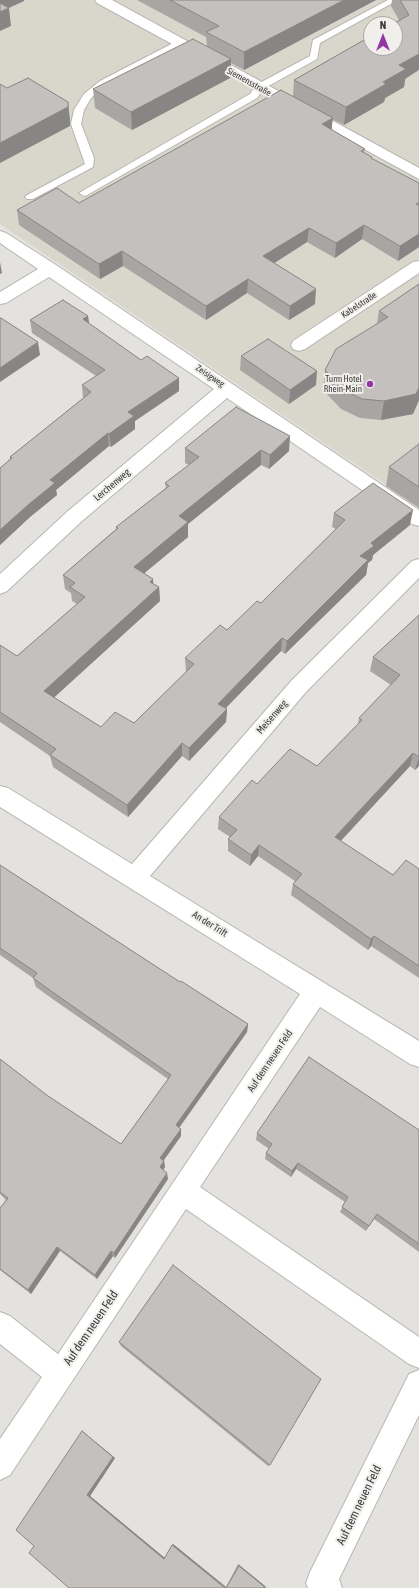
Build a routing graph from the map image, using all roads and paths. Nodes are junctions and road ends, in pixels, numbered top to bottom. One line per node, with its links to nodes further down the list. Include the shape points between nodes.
1 (102, 0): 3 (street, Siemensstraße)
2 (394, 0): 4 (lane, via 316,42 314,57)
3 (179, 43): 4 (street, Siemensstraße); 7 (lane, via 103,83 87,96 79,110 76,124 90,164)
4 (259, 87): 5 (street, Siemensstraße); 6 (lane, via 254,96)
5 (419, 174)
6 (84, 193)
7 (30, 197)
8 (0, 236): 10 (street, Zeisigweg)
9 (419, 266): 12 (street, Kabelstraße)
10 (50, 269): 11 (street); 13 (street, Zeisigweg)
11 (0, 299)
12 (299, 345)
13 (228, 388): 14 (street, Zeisigweg); 16 (street, Lerchenweg, via 75,516)
14 (419, 519)
15 (419, 566): 18 (street, Meisenweg, via 299,686)
16 (0, 586)
17 (0, 795): 18 (street, An der Trift)
18 (135, 877): 19 (street, An der Trift)
19 (316, 991): 20 (street, An der Trift); 21 (street, Auf dem neuen Feld)
20 (419, 1055)
21 (183, 1191): 23 (street); 24 (street, Auf dem neuen Feld)
22 (0, 1326): 24 (street)
23 (419, 1354)
24 (61, 1374): 26 (street, Auf dem neuen Feld)
25 (419, 1384): 27 (street, Auf dem neuen Feld)
26 (0, 1465)
27 (324, 1586)

